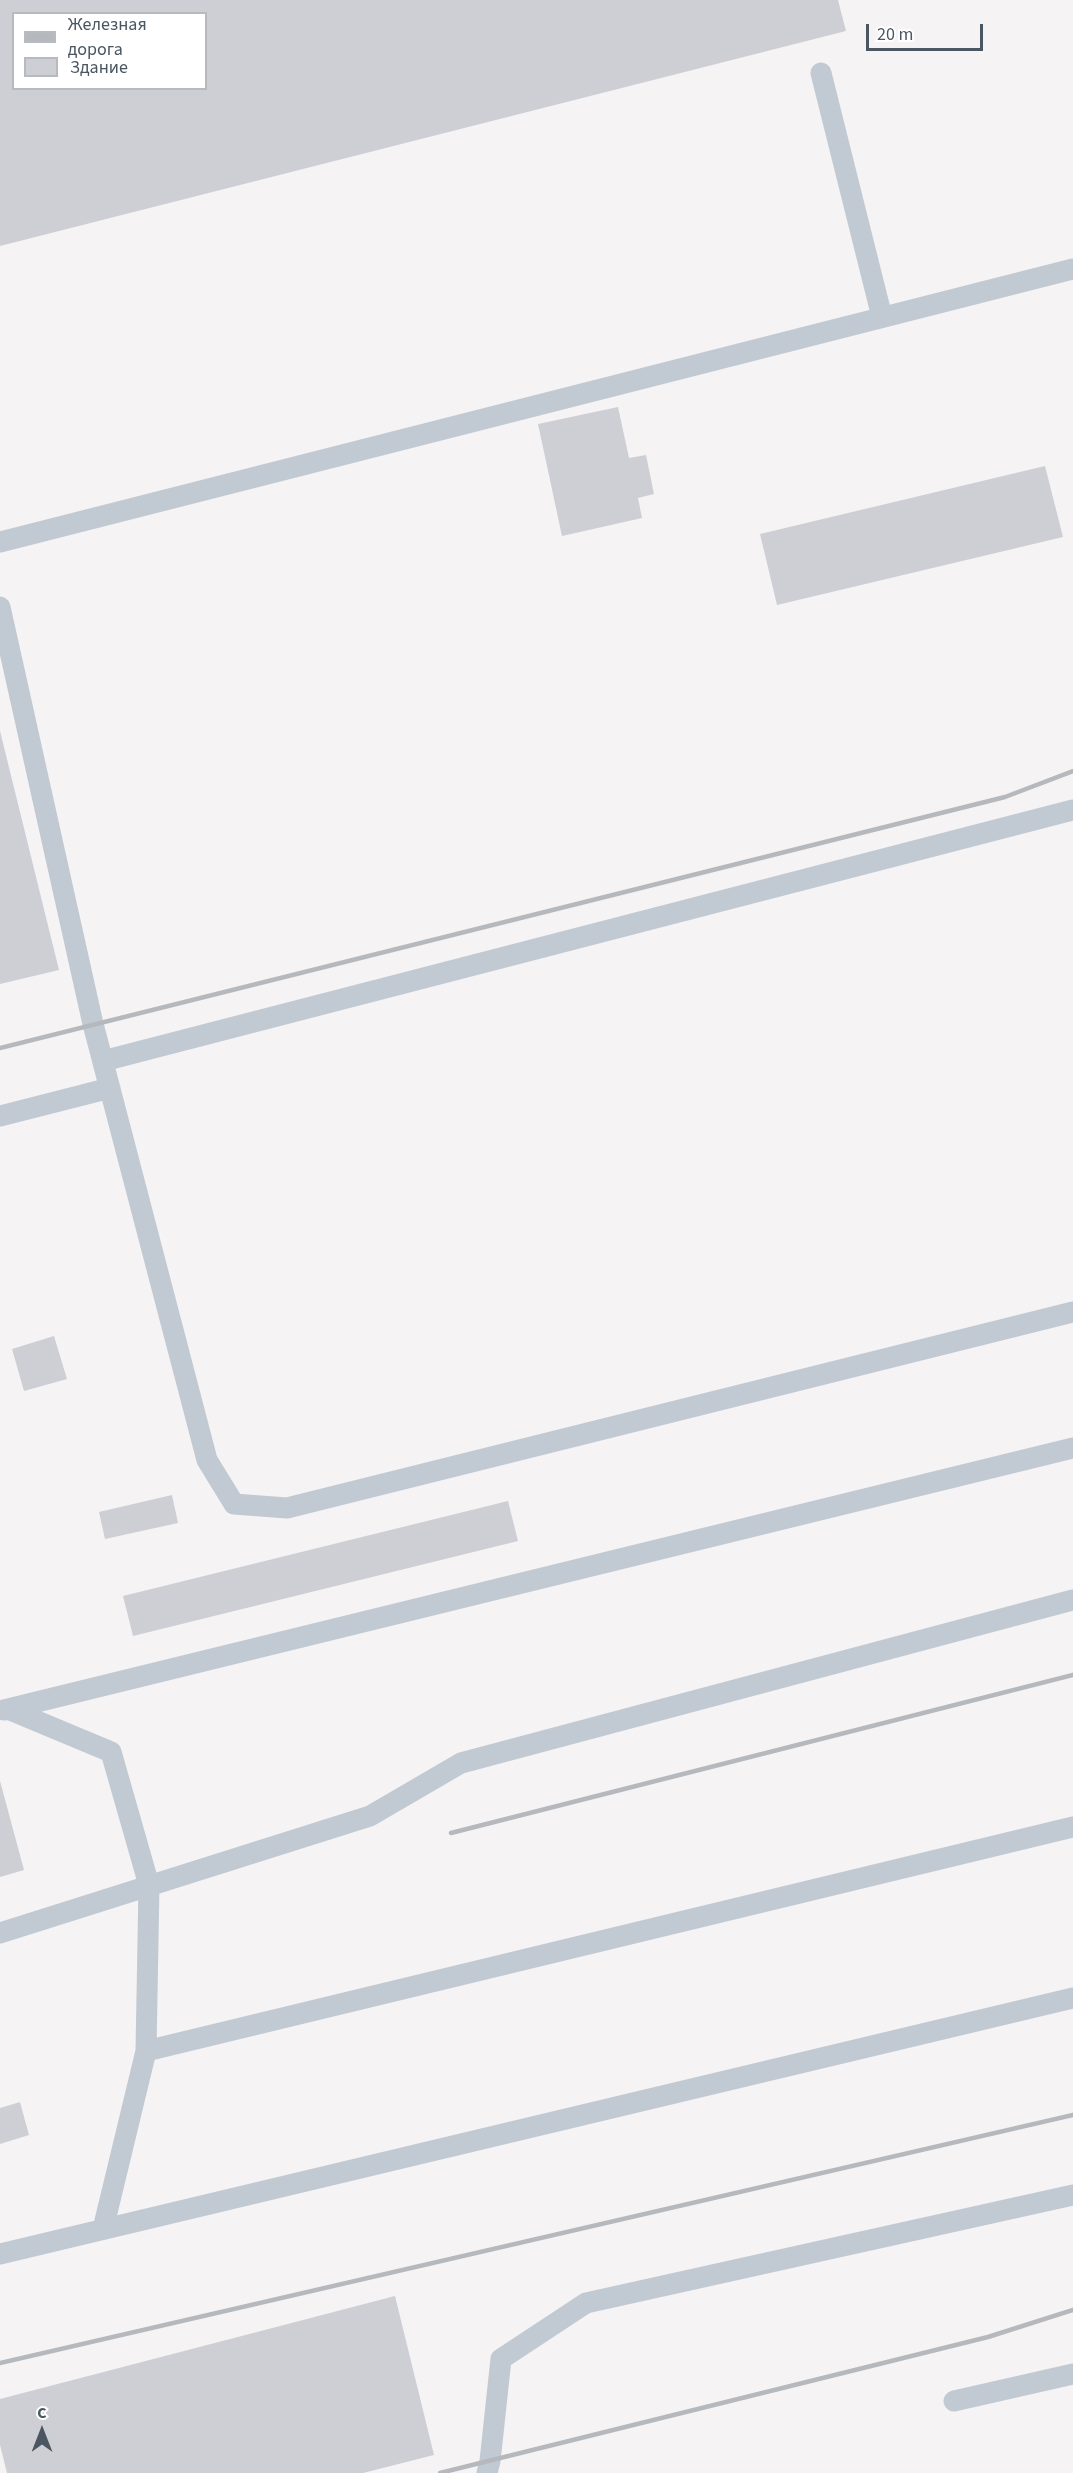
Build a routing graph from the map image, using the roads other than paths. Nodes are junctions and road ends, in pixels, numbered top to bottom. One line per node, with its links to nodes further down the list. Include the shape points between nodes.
1 (821, 73): 3 (lane)
2 (1073, 268): 3 (lane)
3 (882, 317): 4 (lane)
4 (0, 542)
5 (0, 607): 7 (lane)
6 (1073, 810): 7 (lane)
7 (103, 1061): 8 (lane)
8 (110, 1088): 9 (lane); 10 (lane, via 207,1460 234,1504 287,1508)
9 (0, 1116)
10 (1073, 1312)
11 (1073, 1448): 13 (lane)
12 (1073, 1600): 15 (lane, via 461,1763 370,1816)
13 (4, 1710): 15 (lane, via 111,1752)
14 (1073, 1827): 18 (lane)
15 (149, 1885): 16 (lane); 18 (lane)
16 (0, 1933)
17 (1073, 1998): 20 (lane)
18 (146, 2051): 20 (lane)
19 (1073, 2195): 24 (lane, via 585,2303 501,2359)
20 (103, 2229): 21 (lane)
21 (0, 2254)
22 (1073, 2374): 23 (lane)
23 (954, 2401)
24 (487, 2473)

